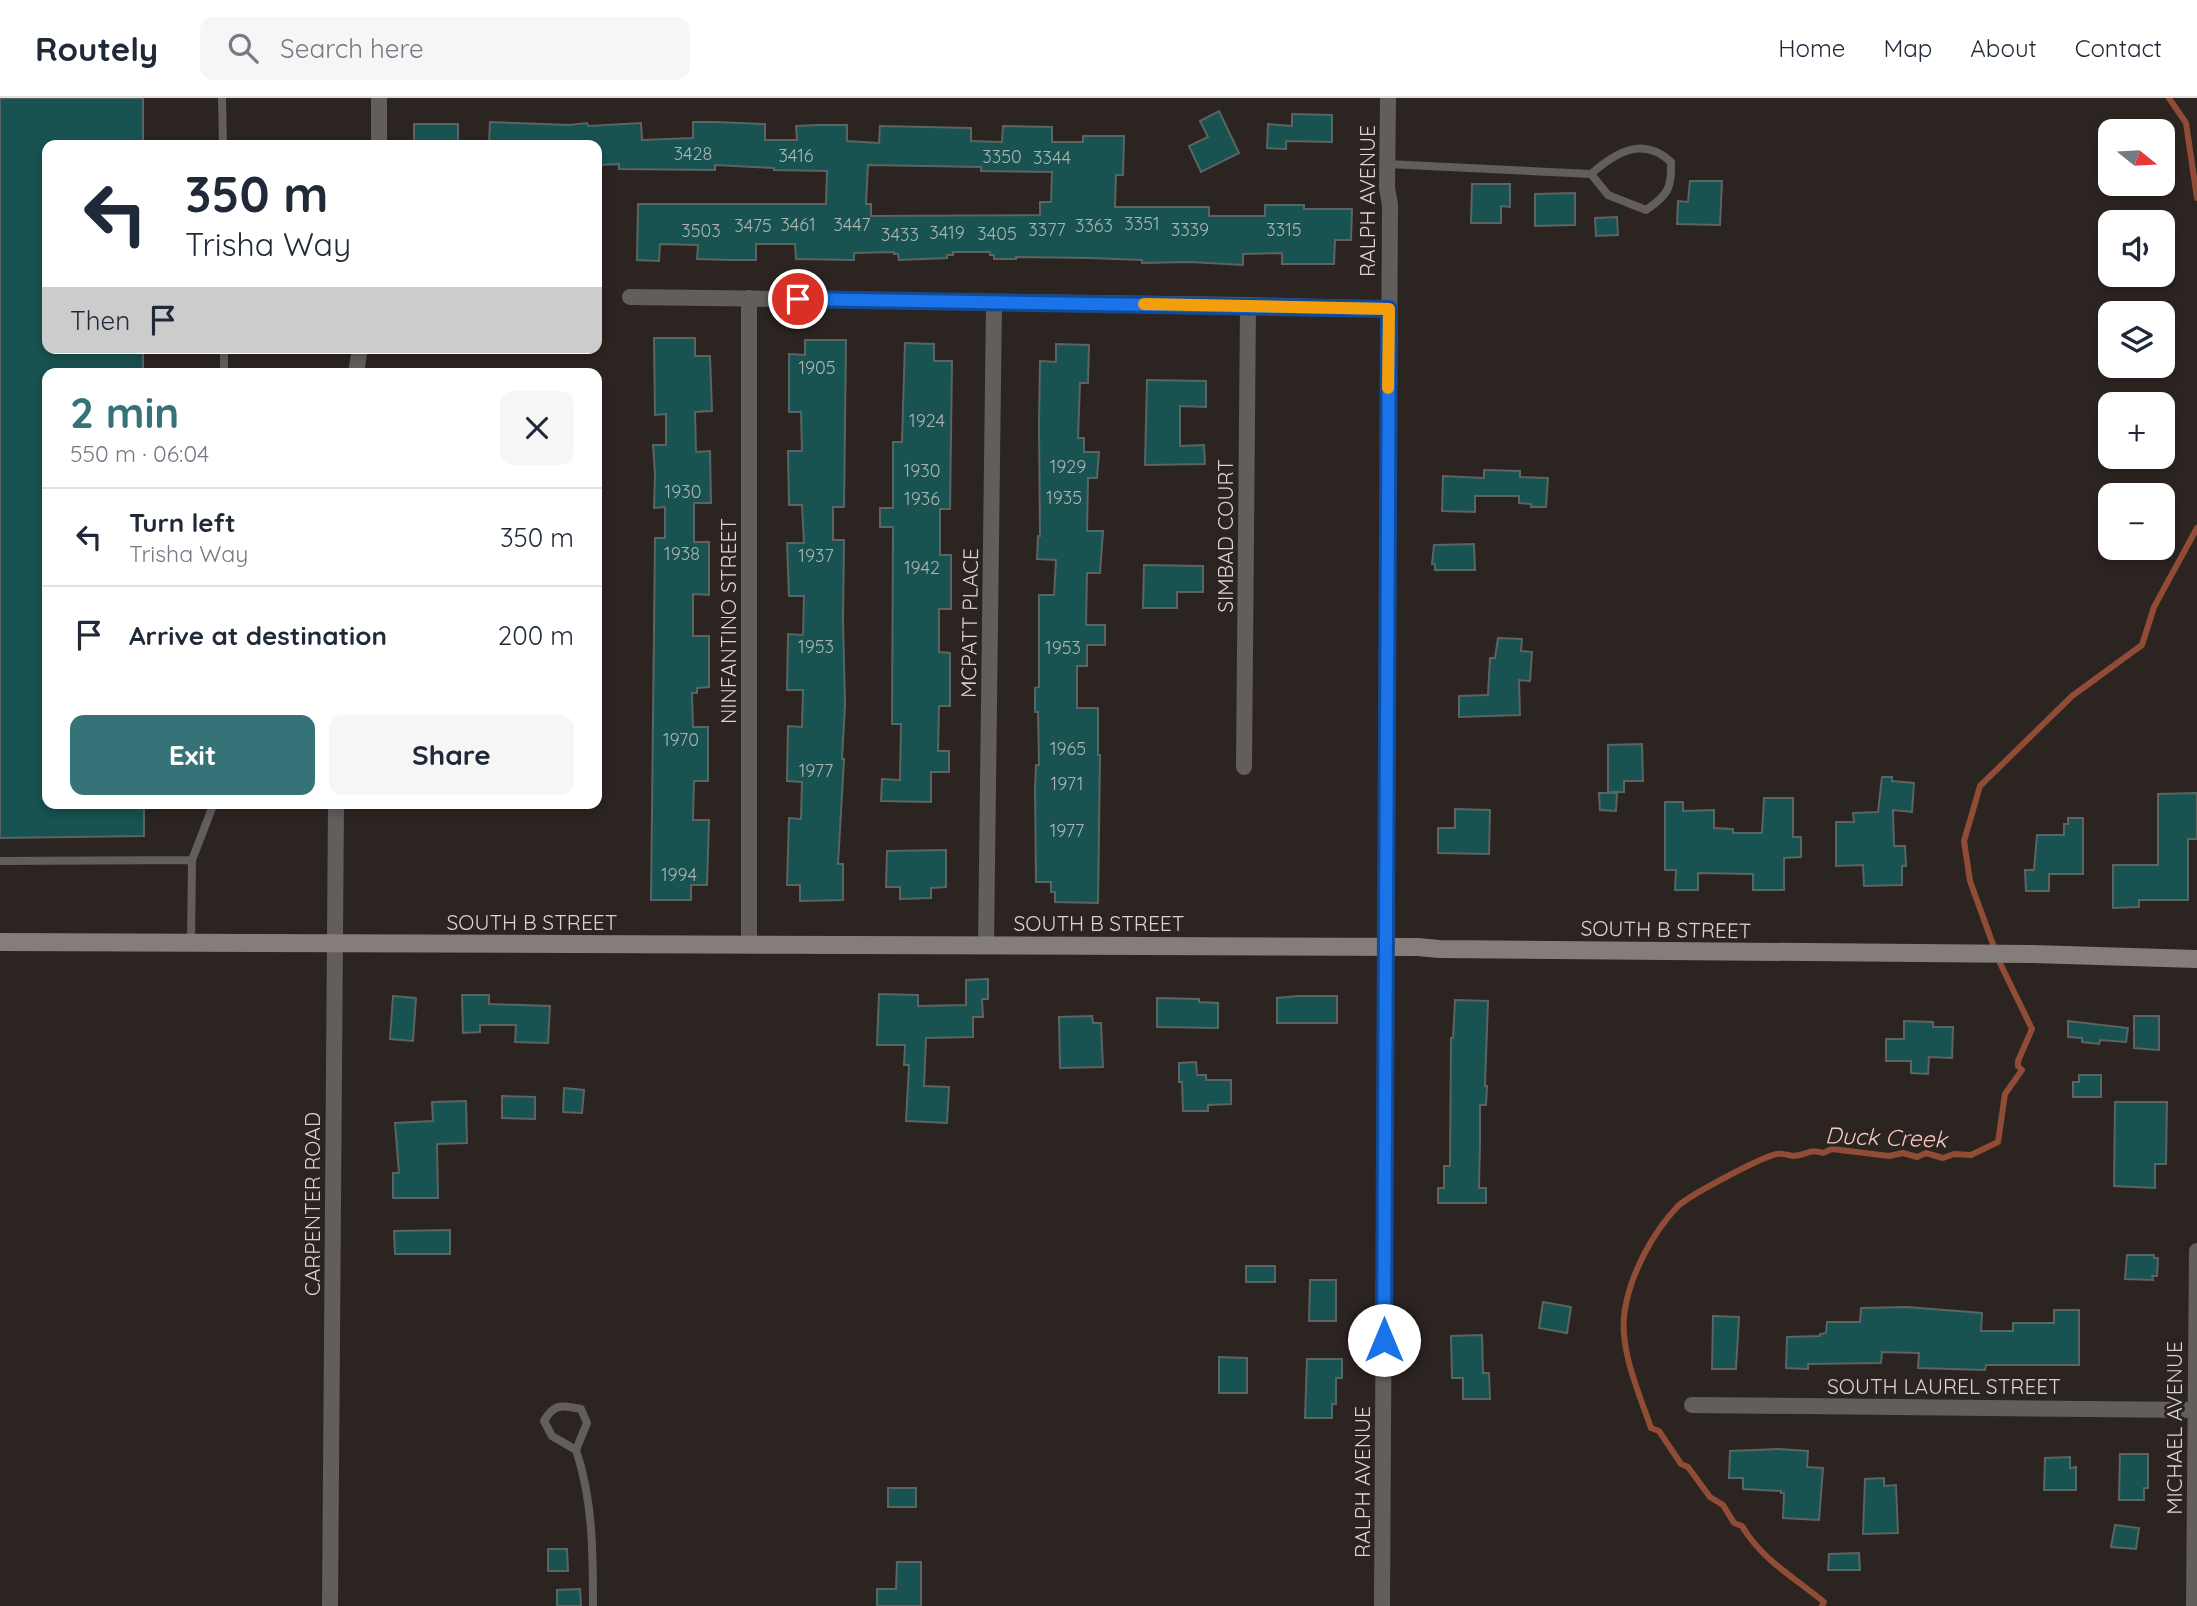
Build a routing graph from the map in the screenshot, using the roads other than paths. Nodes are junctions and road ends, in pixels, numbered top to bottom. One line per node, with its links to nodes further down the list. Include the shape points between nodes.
1 (222, 98): 4 (lane)
2 (379, 98): 5 (street)
3 (1388, 98): 6 (street, RALPH AVENUE)
4 (223, 140)
5 (379, 140)
6 (1388, 164): 7 (lane); 12 (street, RALPH AVENUE)
7 (1591, 174): 7 (lane, via 1622,153 1639,148 1660,151 1671,162 1672,182 1662,200 1646,210 1608,195)
8 (630, 297): 9 (street)
9 (749, 299): 10 (street); 21 (street, NINFANTINO STREET)
10 (994, 302): 11 (street); 22 (street, MCPATT PLACE)
11 (1248, 305): 12 (street); 13 (street, SIMBAD COURT)
12 (1389, 309): 23 (street, RALPH AVENUE)
13 (1244, 767)
14 (212, 809): 16 (lane)
15 (336, 809): 20 (street, CARPENTER ROAD)
16 (192, 860): 17 (lane); 19 (lane)
17 (0, 861)
18 (0, 942): 19 (street, SOUTH B STREET)
19 (191, 943): 20 (street, SOUTH B STREET)
20 (335, 944): 21 (street, SOUTH B STREET); 29 (street, CARPENTER ROAD)
21 (749, 944): 22 (street, SOUTH B STREET)
22 (986, 945): 23 (street, SOUTH B STREET)
23 (1386, 948): 24 (street, SOUTH B STREET); 31 (street, RALPH AVENUE)
24 (2197, 959)
25 (2197, 1251): 27 (street, MICHAEL AVENUE)
26 (1692, 1405): 27 (street, SOUTH LAUREL STREET)
27 (2195, 1410): 32 (street, MICHAEL AVENUE)
28 (576, 1450): 28 (lane, via 552,1436 544,1421 554,1407 581,1409 587,1423); 30 (lane, via 586,1479)
29 (330, 1606)
30 (593, 1606)
31 (1382, 1606)
32 (2194, 1606)

